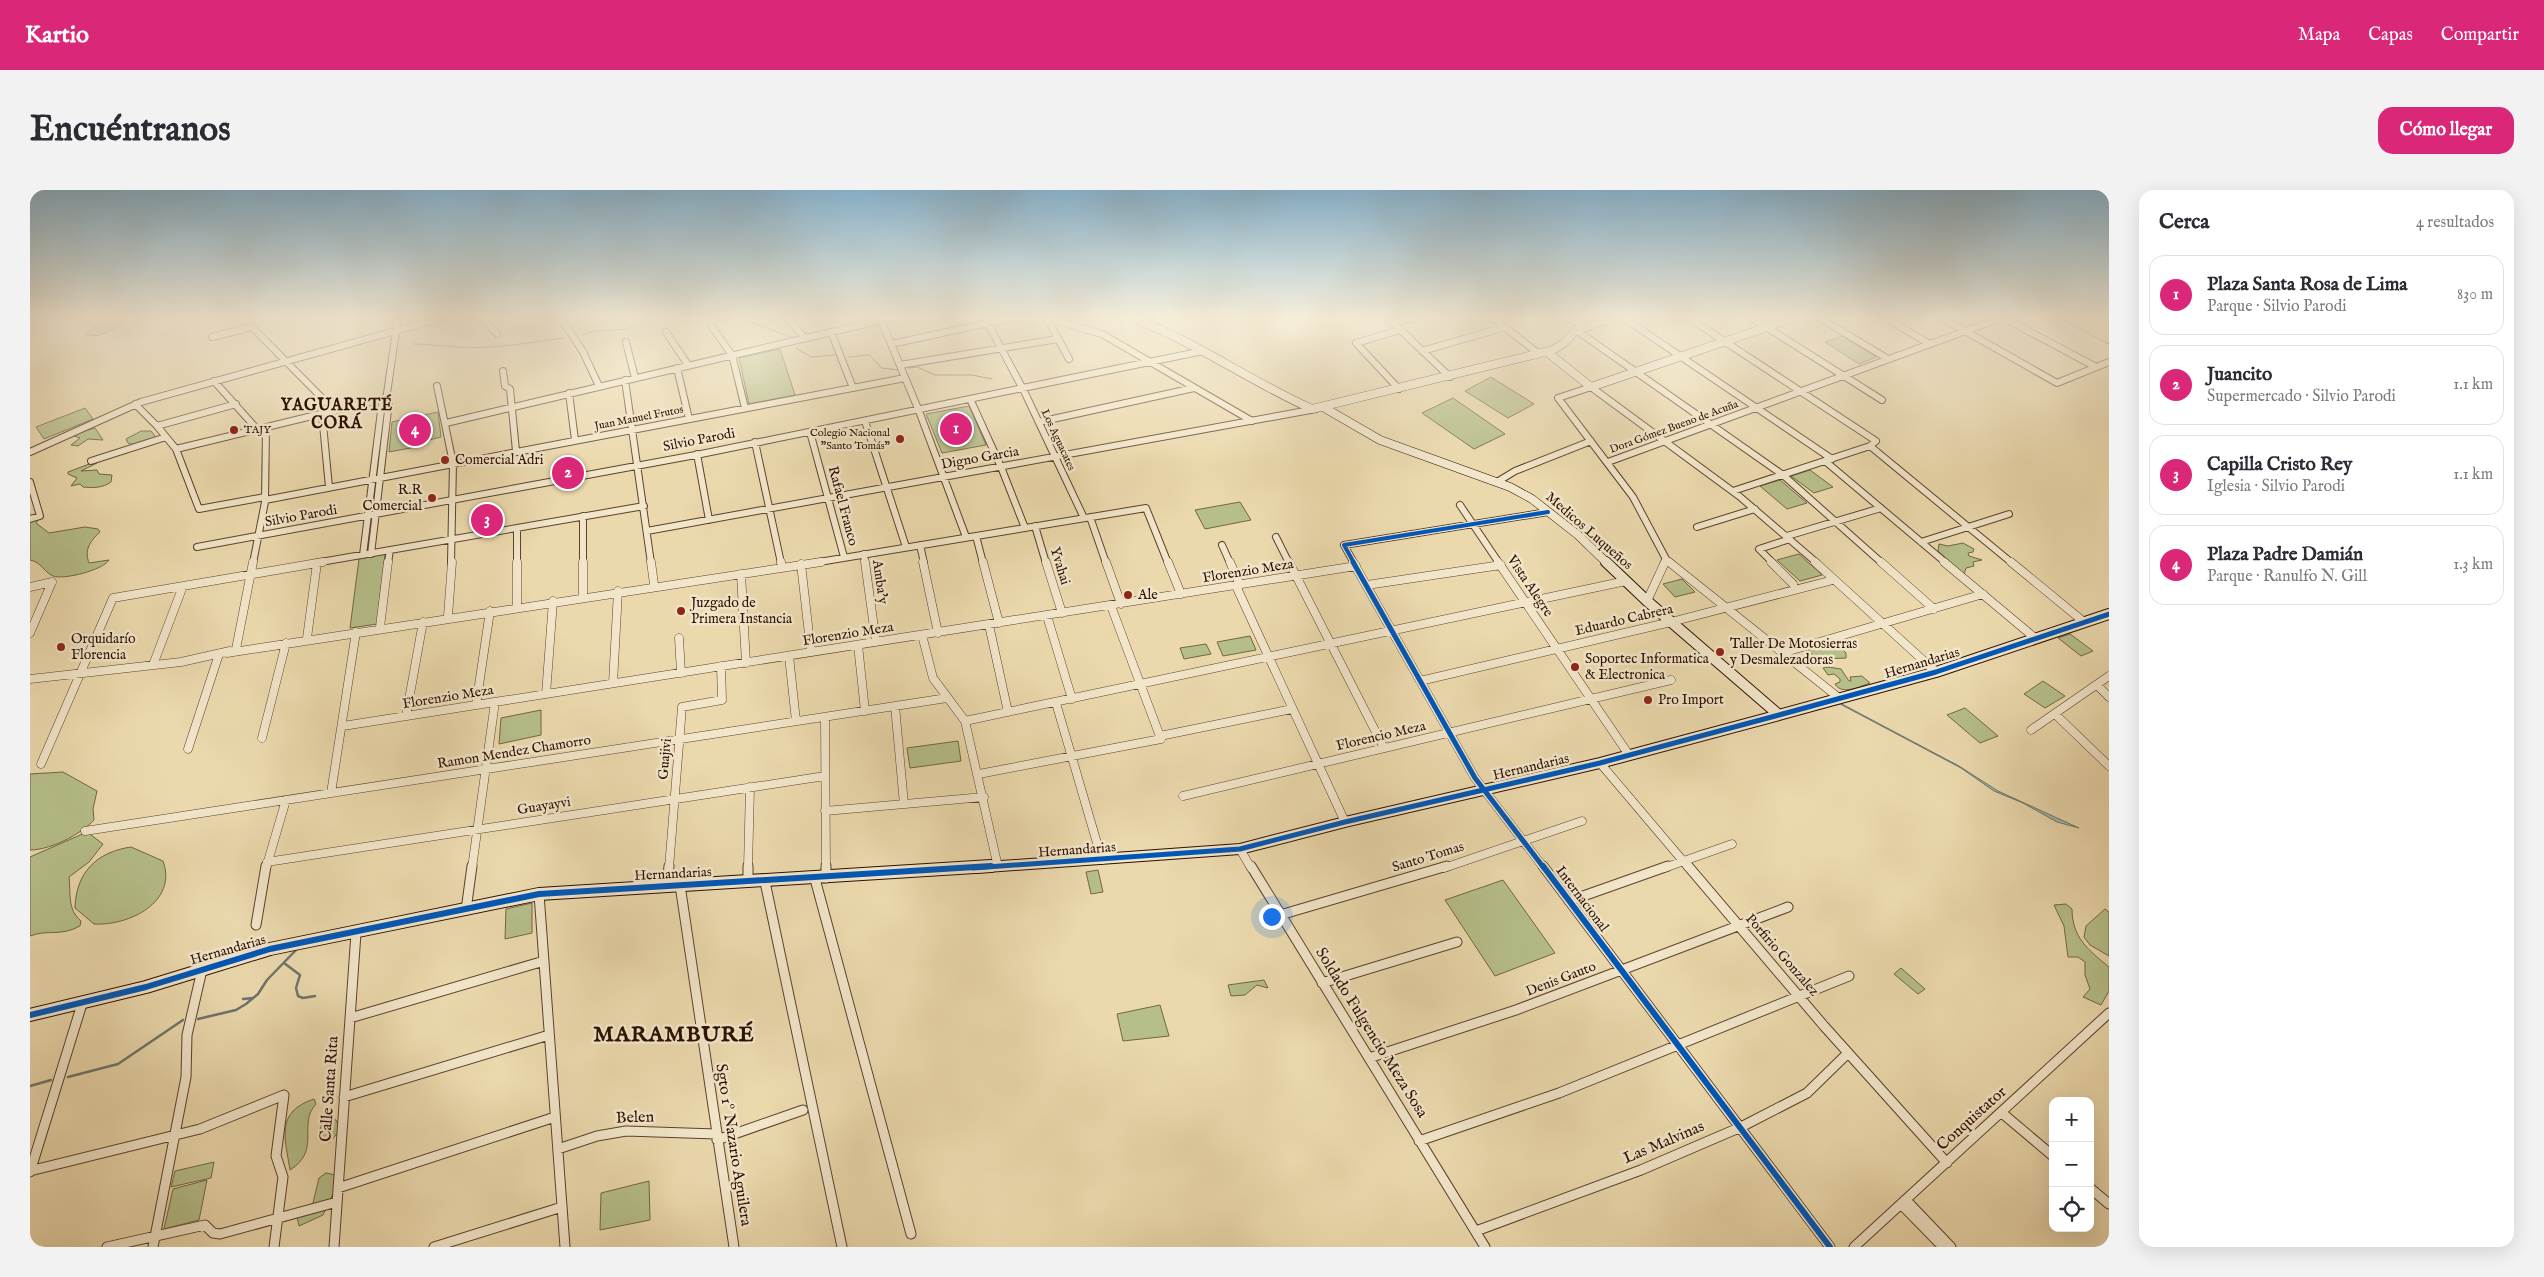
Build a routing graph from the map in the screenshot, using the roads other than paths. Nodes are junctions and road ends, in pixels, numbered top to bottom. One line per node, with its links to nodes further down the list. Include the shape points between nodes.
1 (263, 367): 33 (street)
2 (292, 367): 52 (street)
3 (389, 367): 43 (street)
4 (590, 367): 35 (street)
5 (632, 367): 30 (street)
6 (735, 367): 50 (street)
7 (845, 367): 37 (street)
8 (901, 367): 31 (street)
9 (1011, 367): 40 (street, Los Aguacates)
10 (1128, 367): 40 (street, Silvio Parodi)
11 (1161, 367): 38 (street)
12 (1232, 367): 51 (street, Medicos Luqueños, via 1301,405)
13 (1379, 367): 39 (street)
14 (1440, 367): 29 (street)
15 (1487, 367): 29 (street)
16 (1563, 367): 36 (street)
17 (1631, 367): 27 (street)
18 (1649, 367): 27 (street)
19 (1698, 367): 49 (street)
20 (1763, 367): 41 (street)
21 (1830, 367): 28 (street)
22 (1866, 367): 28 (street, Dora Gómez Bueno de Acuña)
23 (2030, 367): 24 (street, via 2057,383)
24 (2096, 367)
25 (677, 368): 30 (street); 55 (street)
26 (503, 371): 48 (street, via 505,386 510,389)
27 (1636, 372): 36 (street); 60 (street)
28 (1844, 376): 41 (street, Dora Gómez Bueno de Acuña); 44 (street)
29 (1450, 377): 39 (street)
30 (635, 378): 32 (street)
31 (905, 378): 37 (street, Juan Manuel Frutos); 53 (street)
32 (625, 380): 35 (street); 63 (street)
33 (214, 381): 46 (street); 47 (street)
34 (437, 386): 59 (street)
35 (599, 386): 42 (street)
36 (1591, 387): 68 (street, via 1558,398); 69 (street)
37 (853, 388): 50 (street, Juan Manuel Frutos)
38 (1194, 388): 57 (street); 58 (street)
39 (1399, 389): 51 (street)
40 (1024, 391): 45 (street, Silvio Parodi); 58 (street, Los Aguacates)
41 (1800, 392): 49 (street, Dora Gómez Bueno de Acuña); 71 (street, via 1874,440 1876,443)
42 (569, 393): 48 (street); 67 (street)
43 (386, 399): 52 (street); 85 (street, via 382,403)
44 (1882, 400)
45 (971, 401): 53 (street, Silvio Parodi); 82 (street)
46 (135, 404): 61 (street); 74 (street)
47 (236, 404): 61 (street); 64 (street)
48 (511, 407): 59 (street); 73 (street)
49 (1757, 407): 60 (street, Dora Gómez Bueno de Acuña); 77 (street)
50 (744, 408): 55 (street, Juan Manuel Frutos)
51 (1320, 408): 57 (street, Digno Garcia); 87 (street, Medicos Luqueños, via 1380,440)
52 (335, 411): 54 (street)
53 (919, 411): 56 (street, Silvio Parodi); 84 (street)
54 (322, 414): 62 (street); 88 (street)
55 (689, 419): 63 (street, Juan Manuel Frutos)
56 (865, 421): 65 (street, Silvio Parodi); 89 (street)
57 (1252, 421): 76 (street, Digno Garcia)
58 (1039, 422): 76 (street, Los Aguacates)
59 (446, 423): 80 (street)
60 (1711, 424): 69 (street, Dora Gómez Bueno de Acuña); 83 (street)
61 (157, 426): 66 (street)
62 (266, 427): 64 (street); 92 (street)
63 (633, 429): 67 (street, Juan Manuel Frutos); 81 (street)
64 (257, 430): 72 (street)
65 (810, 432): 70 (street, Silvio Parodi); 91 (street, Rafael Franco)
66 (166, 437): 72 (street); 78 (street)
67 (575, 440): 73 (street, Juan Manuel Frutos)
68 (1591, 441): 79 (street); 87 (street, via 1515,471)
69 (1664, 441): 79 (street, Dora Gómez Bueno de Acuña); 90 (street)
70 (755, 442): 75 (street, Silvio Parodi); 97 (street)
71 (1870, 446): 77 (street); 110 (street)
72 (176, 449): 92 (street, Juan Manuel Frutos, via 199,509)
73 (516, 451): 80 (street, Juan Manuel Frutos)
74 (30, 452)
75 (697, 454): 81 (street, Silvio Parodi); 105 (street)
76 (1055, 457): 82 (street, Digno Garcia); 103 (street, Los Aguacates)
77 (1828, 460): 83 (street); 96 (street)
78 (91, 461)
79 (1608, 462): 129 (street, via 1633,497)
80 (453, 463): 85 (street, Juan Manuel Frutos); 93 (street)
81 (639, 465): 93 (street, Silvio Parodi); 95 (street)
82 (1001, 467): 84 (street, Digno Garcia); 112 (street)
83 (1783, 474): 90 (street); 106 (street)
84 (944, 477): 89 (street, Digno Garcia); 116 (street)
85 (376, 478): 88 (street, Juan Manuel Frutos); 101 (street)
86 (30, 482): 104 (street, via 40,516)
87 (1498, 482): 99 (street, Medicos Luqueños, via 1526,495)
88 (329, 487): 92 (street, Juan Manuel Frutos)
89 (887, 488): 91 (street, Digno Garcia); 124 (street)
90 (1733, 491): 98 (street)
91 (828, 498): 97 (street, Digno Garcia); 128 (street, Rafael Franco)
92 (265, 499): 114 (street)
93 (454, 500): 101 (street, Silvio Parodi); 119 (street)
94 (1460, 505): 107 (street, Vista Alegre)
95 (644, 506): 102 (street); 113 (street)
96 (1881, 508): 106 (street); 120 (street)
97 (769, 509): 105 (street, Digno Garcia); 134 (street)
98 (1755, 509): 109 (street); 118 (street)
99 (1548, 512): 107 (street); 140 (street, Medicos Luqueños, via 1596,551)
100 (2010, 514): 110 (street)
101 (372, 516): 114 (street, Silvio Parodi); 126 (street)
102 (583, 516): 111 (street); 150 (street)
103 (1087, 518): 108 (street); 148 (street, via 1146,508); 154 (street, Los Aguacates)
104 (30, 519)
105 (708, 520): 113 (street, Digno Garcia)
106 (1835, 521): 118 (street); 158 (street)
107 (1473, 524): 132 (street, Internacional, via 1344,546); 133 (street, Vista Alegre)
108 (1035, 526): 112 (street); 160 (street, Yvahai)
109 (1697, 527)
110 (1967, 527): 120 (street); 166 (street)
111 (518, 528): 119 (street); 155 (street)
112 (1024, 528): 115 (street)
113 (647, 532): 141 (street)
114 (258, 536): 123 (street, Silvio Parodi); 136 (street)
115 (976, 536): 116 (street); 167 (street)
116 (966, 537): 121 (street)
117 (1276, 537): 138 (street)
118 (1788, 537): 139 (street); 142 (street, via 1759,550)
119 (453, 539): 125 (street); 162 (street)
120 (1920, 542): 149 (street)
121 (920, 545): 124 (street); 174 (street)
122 (1222, 545): 143 (street)
123 (197, 547)
124 (906, 547): 127 (street)
125 (390, 550): 126 (street); 170 (street)
126 (367, 554): 130 (street)
127 (864, 554): 128 (street); 179 (street, Amba'y)
128 (844, 557): 131 (street)
129 (1666, 559): 151 (street); 157 (street)
130 (317, 563): 136 (street); 176 (street)
131 (801, 564): 134 (street); 185 (street)
132 (1356, 566): 138 (street, Florenzio Meza); 144 (street, Internacional)
133 (1501, 566): 144 (street); 153 (street, Vista Alegre)
134 (782, 567): 135 (street)
135 (741, 574): 137 (street); 190 (street)
136 (250, 575): 145 (street); 184 (street)
137 (733, 575): 141 (street, via 728,572); 147 (street)
138 (1297, 576): 143 (street, Florenzio Meza); 182 (street)
139 (1833, 580): 157 (street, Eduardo Cabrera); 168 (street)
140 (1626, 581): 151 (street, Medicos Luqueños); 153 (street)
141 (654, 584): 147 (street)
142 (1793, 584)
143 (1238, 585): 148 (street, Florenzio Meza); 189 (street)
144 (1367, 585): 171 (street, Internacional)
145 (183, 586): 191 (street); 194 (street, via 113,598)
146 (30, 587): 172 (street, via 52,582)
147 (618, 592): 150 (street); 152 (street); 200 (street)
148 (1181, 594): 154 (street, Florenzio Meza)
149 (1983, 594): 158 (street); 178 (street)
150 (583, 595): 152 (street)
151 (1647, 601): 165 (street, Medicos Luqueños)
152 (553, 602): 155 (street); 159 (street); 203 (street)
153 (1526, 603): 171 (street); 183 (street, Vista Alegre)
154 (1121, 604): 156 (street, Florenzio Meza)
155 (517, 605): 159 (street)
156 (1111, 606): 160 (street, Florenzio Meza); 201 (street)
157 (1725, 608): 165 (street, Eduardo Cabrera); 186 (street)
158 (1934, 609): 168 (street)
159 (490, 612): 162 (street); 164 (street); 211 (street)
160 (1062, 613): 163 (street, Florenzio Meza)
161 (2109, 614): 166 (street, Hernandarias)
162 (448, 616): 164 (street)
163 (1047, 616): 167 (street, Florenzio Meza); 207 (street)
164 (423, 622): 170 (street); 173 (street); 218 (street)
165 (1671, 622): 183 (street, Eduardo Cabrera); 217 (street, Medicos Luqueños)
166 (2084, 622): 178 (street, Hernandarias)
167 (999, 623): 169 (street, Florenzio Meza)
168 (1882, 624): 186 (street); 193 (street)
169 (989, 625): 174 (street, Florenzio Meza); 215 (street)
170 (380, 627): 173 (street)
171 (1393, 632): 182 (street); 199 (street, Internacional)
172 (30, 633)
173 (356, 633): 176 (street); 180 (street); 222 (street)
174 (938, 633): 175 (street, Florenzio Meza)
175 (922, 635): 179 (street, Florenzio Meza); 205 (street, via 933,678)
176 (307, 638): 180 (street)
177 (679, 638): 195 (street)
178 (2035, 638): 193 (street, Hernandarias)
179 (876, 642): 181 (street, Florenzio Meza)
180 (286, 644): 184 (street); 187 (street); 226 (street)
181 (858, 645): 185 (street, Florenzio Meza); 214 (street)
182 (1332, 645): 189 (street); 228 (street)
183 (1557, 648): 199 (street, Eduardo Cabrera); 208 (street, Vista Alegre)
184 (236, 649): 187 (street)
185 (811, 652): 188 (street, Florenzio Meza)
186 (1782, 653): 206 (street)
187 (223, 654): 191 (street); 229 (street)
188 (789, 656): 190 (street, Florenzio Meza); 221 (street)
189 (1270, 658): 201 (street); 213 (street)
190 (746, 662): 192 (street, Florenzio Meza)
191 (153, 665): 194 (street)
192 (721, 666): 195 (street, Florenzio Meza); 227 (street, Guajivi, via 722,700 682,707)
193 (1936, 672): 206 (street, Hernandarias)
194 (81, 673): 197 (street); 233 (street)
195 (681, 673): 200 (street, Florenzio Meza)
196 (2109, 676): 202 (street)
197 (30, 679)
198 (1671, 680): 208 (street, Florencio Meza)
199 (1420, 681): 224 (street, Internacional)
200 (613, 684): 203 (street, Florenzio Meza)
201 (1142, 685): 207 (street); 225 (street)
202 (2097, 685): 204 (street); 216 (street)
203 (546, 694): 209 (street, Florenzio Meza)
204 (2109, 697)
205 (947, 698): 212 (street, Ramon Mendez Chamorro); 220 (street)
206 (1839, 698): 217 (street, Hernandarias)
207 (1072, 699): 210 (street)
208 (1592, 699): 224 (street, Florencio Meza); 230 (street, Vista Alegre)
209 (495, 702): 211 (street, Florenzio Meza); 236 (street)
210 (1056, 703): 215 (street); 231 (street)
211 (476, 705): 218 (street, Florenzio Meza)
212 (895, 706): 214 (street, Ramon Mendez Chamorro); 246 (street)
213 (1292, 709): 225 (street); 234 (street)
214 (865, 711): 219 (street, Ramon Mendez Chamorro)
215 (1008, 712): 220 (street)
216 (2055, 714): 223 (street); 235 (street)
217 (1779, 715): 230 (street, Hernandarias)
218 (406, 716): 222 (street, Florenzio Meza)
219 (825, 717): 221 (street, Ramon Mendez Chamorro); 238 (street)
220 (965, 720): 237 (street)
221 (796, 722): 227 (street, Ramon Mendez Chamorro)
222 (343, 726): 241 (street)
223 (2031, 730)
224 (1449, 733): 228 (street, Florencio Meza); 240 (street, Internacional)
225 (1160, 736): 231 (street, via 1161,739)
226 (262, 738)
227 (680, 740): 236 (street, Ramon Mendez Chamorro); 244 (street, Guajivi)
228 (1384, 748): 234 (street, Florencio Meza)
229 (188, 749)
230 (1629, 755): 232 (street, Hernandarias)
231 (1070, 756): 237 (street); 255 (street)
232 (1600, 763): 240 (street, Hernandarias); 257 (street, Porfirio Gonzalez)
233 (41, 764)
234 (1317, 764): 242 (street, Florencio Meza); 249 (street)
235 (2109, 766)
236 (485, 770): 241 (street, Ramon Mendez Chamorro); 250 (street)
237 (979, 774): 243 (street)
238 (825, 776): 239 (street, Guayayvi); 247 (street)
239 (750, 787): 244 (street, Guayayvi); 260 (street)
240 (1484, 790): 249 (street, Hernandarias); 252 (street, Internacional)
241 (331, 793): 245 (street, Ramon Mendez Chamorro)
242 (1183, 796)
243 (984, 797): 246 (street); 258 (street)
244 (675, 799): 250 (street, Guayayvi); 263 (street, Guajivi)
245 (286, 800): 251 (street, Ramon Mendez Chamorro); 256 (street)
246 (904, 804): 247 (street)
247 (825, 811): 259 (street)
248 (1582, 821): 252 (street, Santo Tomas)
249 (1345, 822): 254 (street, Hernandarias)
250 (476, 829): 256 (street, Guayayvi); 267 (street)
251 (85, 831)
252 (1524, 841): 265 (street, Internacional); 268 (street, Santo Tomas, via 1422,875)
253 (1732, 844): 257 (street)
254 (1240, 849): 255 (street, Hernandarias); 268 (street, Soldado Fulgencio Meza Sosa)
255 (1102, 860): 258 (street, Hernandarias)
256 (267, 862): 269 (street)
257 (1682, 862): 265 (street); 270 (street, Porfirio Gonzalez)
258 (998, 867): 259 (street, Hernandarias)
259 (821, 879): 261 (street, Hernandarias); 307 (street)
260 (748, 882): 261 (street, Hernandarias); 262 (street, Hernandarias)
261 (765, 882): 316 (street)
262 (680, 885): 263 (street, Hernandarias); 293 (street, Sgto 1º Nazario Aguilera)
263 (667, 886): 264 (street, Hernandarias)
264 (538, 894): 267 (street, Hernandarias); 273 (street)
265 (1569, 901): 275 (street, Internacional)
266 (1788, 907): 270 (street, Denis Gauto)
267 (466, 910): 271 (street, Hernandarias)
268 (1280, 915): 277 (street, Soldado Fulgencio Meza Sosa)
269 (256, 925)
270 (1738, 926): 275 (street, Denis Gauto); 278 (street, Porfirio Gonzalez)
271 (356, 932): 274 (street, Hernandarias, via 270,949); 282 (street, Calle Santa Rita)
272 (1457, 942): 277 (street)
273 (544, 961): 282 (street); 283 (street)
274 (202, 970): 279 (street, Hernandarias); 292 (street, via 187,1034 186,1077)
275 (1622, 970): 284 (street, Internacional); 286 (street, Denis Gauto, via 1516,1010)
276 (1849, 976): 278 (street)
277 (1322, 983): 286 (street, Soldado Fulgencio Meza Sosa)
278 (1799, 996): 284 (street); 285 (street, Porfirio Gonzalez)
279 (82, 1004): 281 (street, Hernandarias); 298 (street)
280 (2109, 1013): 289 (street, Conquistator)
281 (30, 1015)
282 (350, 1018): 287 (street, Calle Santa Rita)
283 (549, 1035): 287 (street); 290 (street)
284 (1679, 1045): 291 (street, Internacional); 294 (street, via 1559,1093)
285 (1848, 1053): 291 (street, Las Malvinas, via 1807,1093); 297 (street, Porfirio Gonzalez)
286 (1369, 1058): 294 (street, Soldado Fulgencio Meza Sosa)
287 (344, 1097): 299 (street, Calle Santa Rita)
288 (804, 1110): 293 (street)
289 (2002, 1113): 296 (street); 297 (street, Conquistator)
290 (555, 1117): 295 (street); 299 (street)
291 (1741, 1127): 306 (street, Las Malvinas, via 1641,1170); 318 (street, Internacional)
292 (174, 1136): 298 (street); 305 (street, via 215,1125 284,1095 276,1156 283,1177); 308 (street)
293 (717, 1137): 295 (street, Belen, via 626,1131 597,1136); 315 (street, Sgto 1º Nazario Aguilera)
294 (1419, 1141): 306 (street, Soldado Fulgencio Meza Sosa)
295 (558, 1149): 303 (street)
296 (2049, 1153)
297 (1947, 1163): 302 (street, Conquistator)
298 (30, 1172)
299 (338, 1188): 301 (street, Calle Santa Rita)
300 (2094, 1191): 304 (street)
301 (337, 1202): 305 (street); 312 (street, Calle Santa Rita)
302 (1903, 1202): 319 (street, Conquistator); 320 (street); 321 (street)
303 (562, 1204): 313 (street); 314 (street)
304 (2109, 1204)
305 (277, 1219): 308 (street, via 220,1234 205,1225); 311 (street)
306 (1476, 1232): 317 (street, Soldado Fulgencio Meza Sosa)
307 (911, 1234)
308 (155, 1236): 309 (street); 310 (street)
309 (107, 1247)
310 (152, 1247)
311 (274, 1247)
312 (334, 1247)
313 (434, 1247)
314 (565, 1247)
315 (734, 1247)
316 (842, 1247)
317 (1485, 1247)
318 (1830, 1247)
319 (1854, 1247)
320 (1943, 1247)
321 (1952, 1247)

